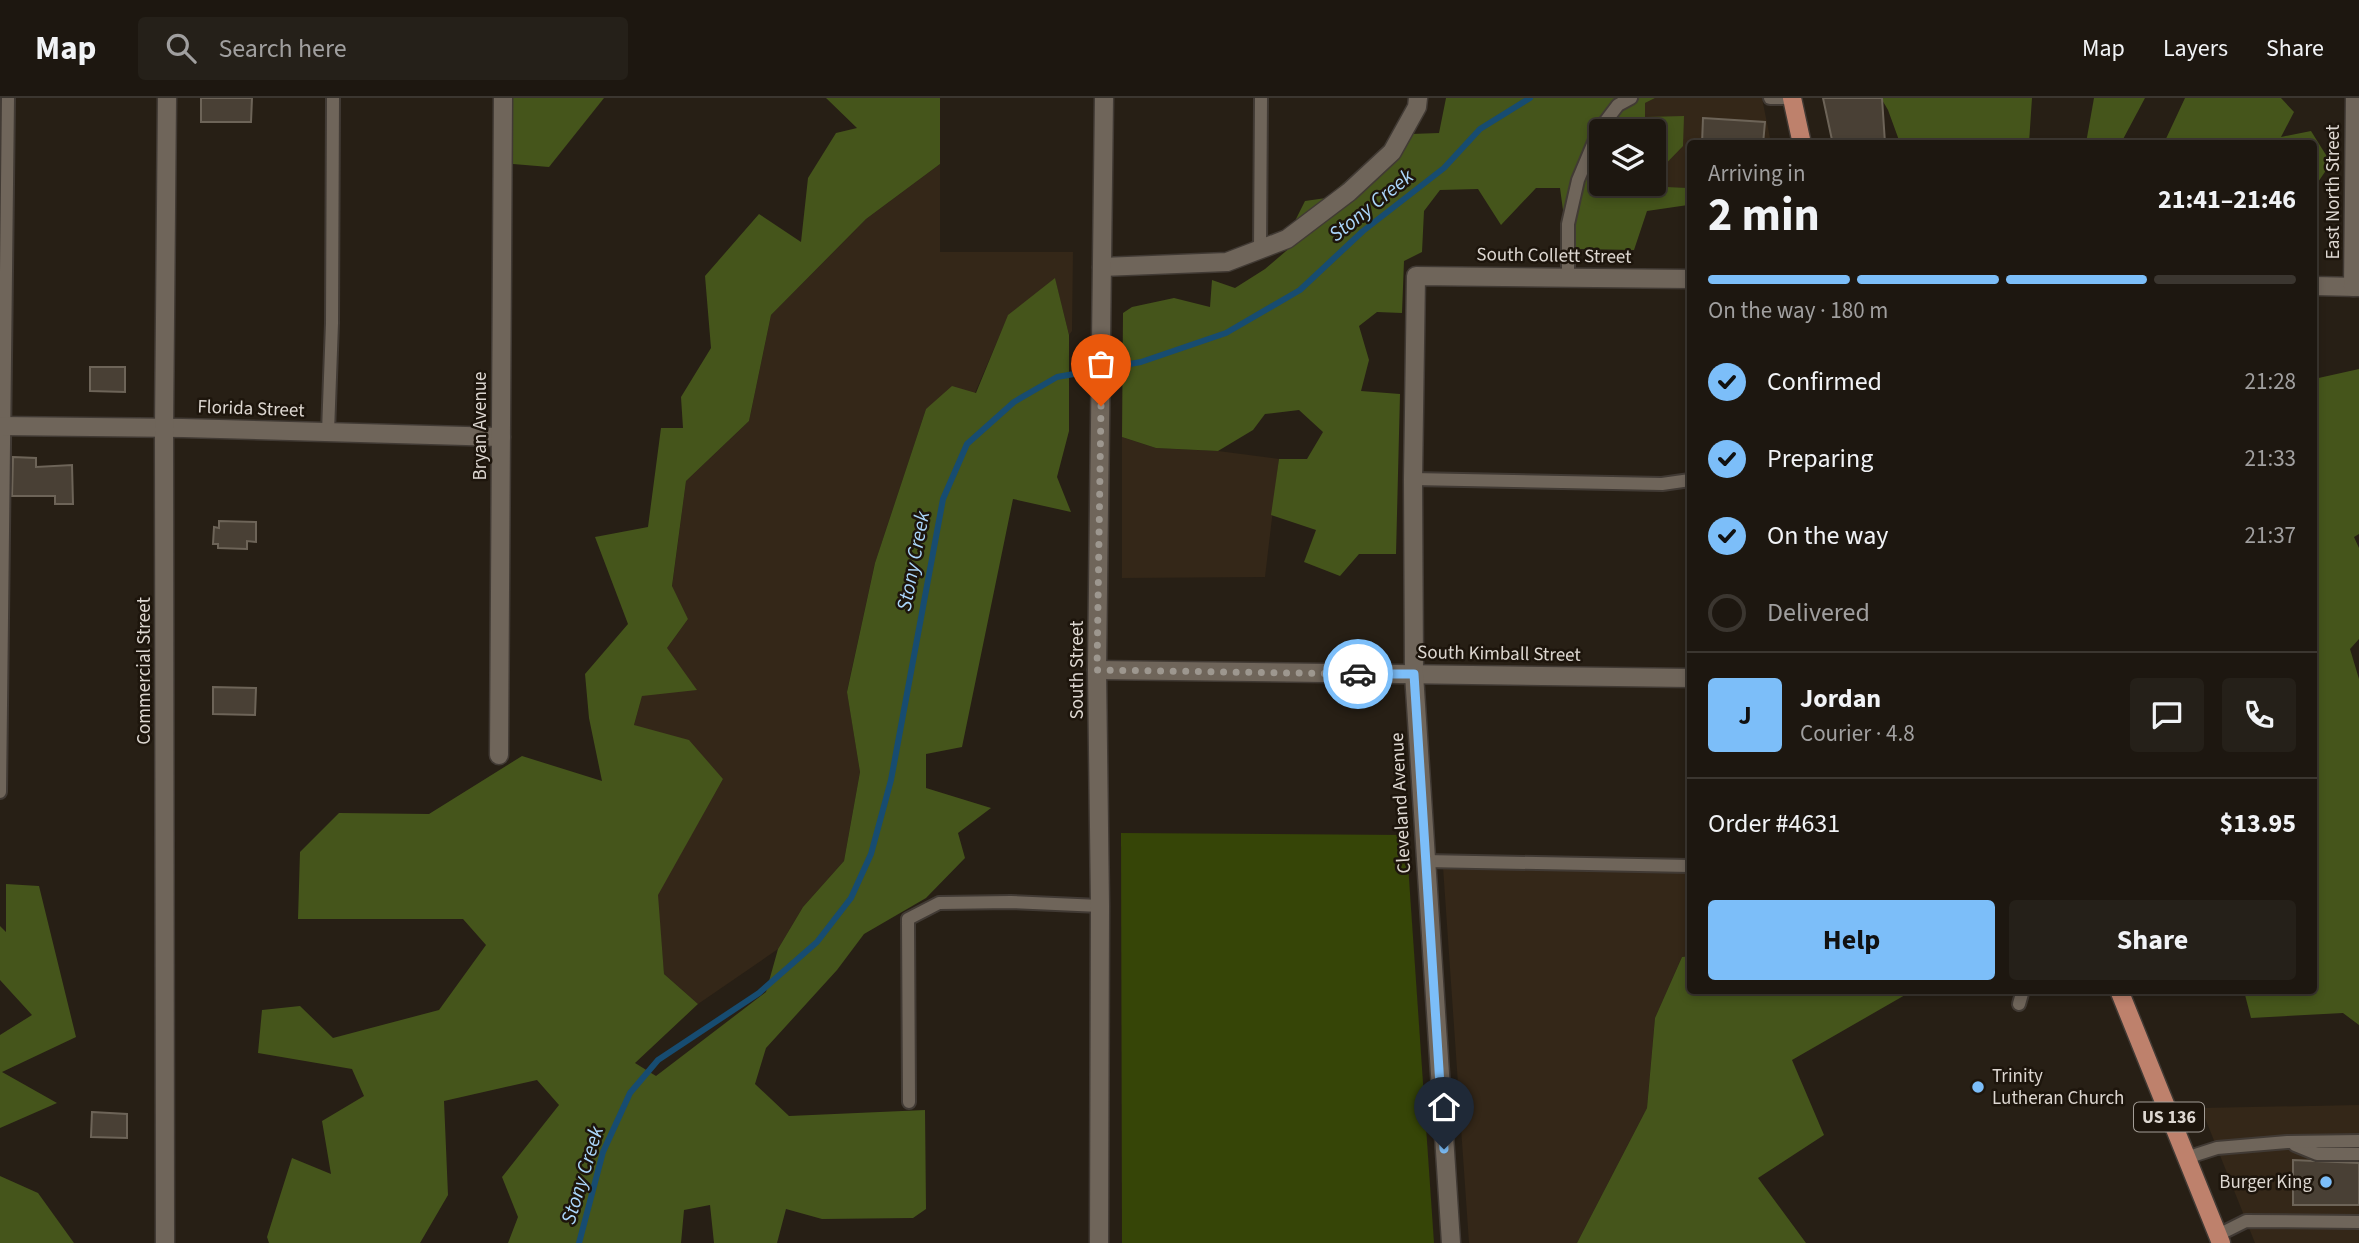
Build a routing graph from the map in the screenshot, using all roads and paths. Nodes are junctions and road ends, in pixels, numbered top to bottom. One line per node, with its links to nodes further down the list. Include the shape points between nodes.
1 (8, 98): 20 (lane)
2 (167, 98): 21 (street, Commercial Street)
3 (333, 98): 22 (lane)
4 (502, 98): 23 (street, Bryan Avenue)
5 (1104, 98): 14 (street, South Street)
6 (1261, 98): 13 (lane)
7 (1632, 98): 16 (lane, via 1618,105 1599,130 1578,180 1568,224)
8 (1770, 98): 9 (lane)
9 (1792, 98): 12 (main road)
10 (2355, 98): 19 (street, East North Street)
11 (1418, 102): 13 (street, via 1392,152 1287,239)
12 (1801, 140)
13 (1260, 251): 14 (street, via 1227,262)
14 (1102, 267): 26 (street, South Street)
15 (1416, 276): 16 (street, South Collett Street); 24 (street, Cleveland Avenue)
16 (1568, 278): 17 (street, South Collett Street)
17 (1687, 279)
18 (2317, 286): 19 (street)
19 (2356, 287)
20 (2, 426): 21 (street, Florida Street); 30 (lane)
21 (164, 428): 22 (street, Florida Street); 44 (street, Commercial Street)
22 (328, 432): 23 (street, Florida Street)
23 (501, 437): 29 (street, Bryan Avenue)
24 (1413, 479): 25 (lane, via 1662,485); 27 (street, Cleveland Avenue)
25 (1687, 481)
26 (1097, 670): 27 (street, South Kimball Street); 33 (street, South Street)
27 (1414, 674): 28 (street, South Kimball Street); 31 (street, Cleveland Avenue)
28 (1687, 678)
29 (499, 755)
30 (0, 792)
31 (1425, 861): 32 (lane); 46 (street, Cleveland Avenue)
32 (1687, 866)
33 (1100, 906): 37 (lane, via 939,902 908,919); 45 (street, South Street)
34 (2022, 994): 36 (lane)
35 (2121, 994): 41 (main road, US 136)
36 (2019, 1004)
37 (909, 1102)
38 (2359, 1141): 39 (lane)
39 (2287, 1142): 40 (lane, via 2317,1154); 41 (lane, via 2217,1148)
40 (2359, 1154)
41 (2186, 1158): 43 (main road, US 136)
42 (2359, 1222): 43 (lane, via 2246,1220)
43 (2219, 1239)
44 (166, 1243)
45 (1100, 1243)
46 (1451, 1243)

